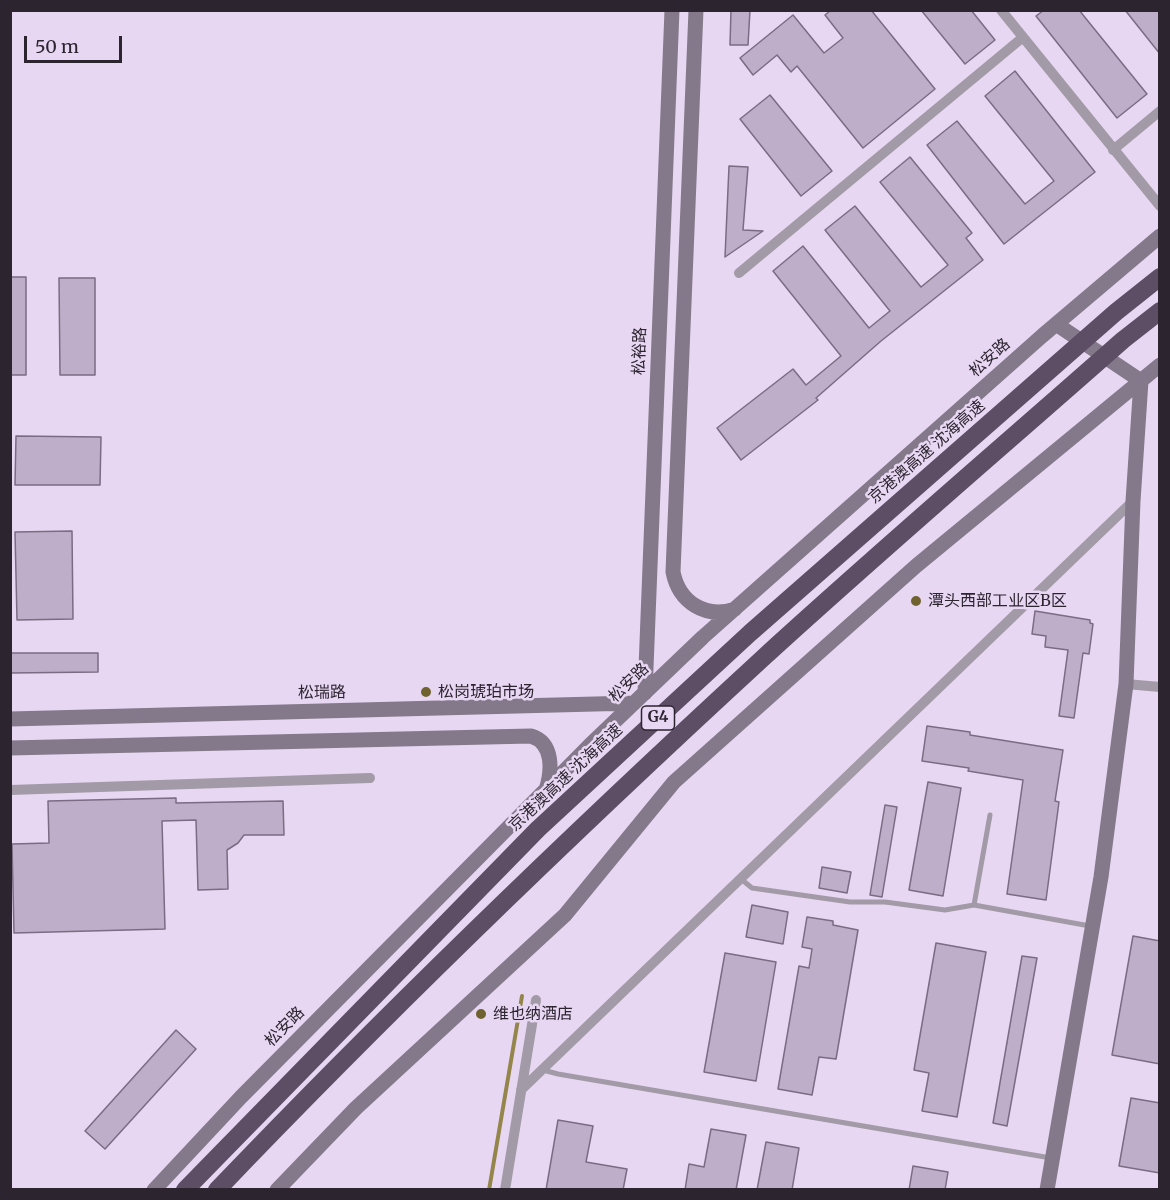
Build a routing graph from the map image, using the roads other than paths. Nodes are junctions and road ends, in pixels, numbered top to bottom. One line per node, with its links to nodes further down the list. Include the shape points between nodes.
1 (672, 10): 19 (street, 松裕路)
2 (696, 10): 16 (street, via 673,572 689,603 717,612)
3 (1000, 10): 4 (street)
4 (1022, 38): 6 (street); 9 (street)
5 (1160, 111): 6 (street)
6 (1113, 150): 7 (street)
7 (1160, 206)
8 (1160, 236): 12 (street, 松安路)
9 (739, 273)
10 (1160, 277): 35 (highway, 京港澳高速 沈海高速 / G4, bridge, via 750,633 546,821)
11 (1160, 311): 36 (highway, G4, bridge, via 765,656 651,762 528,877)
12 (1056, 324): 14 (street); 16 (street, 松安路)
13 (1160, 365): 14 (street)
14 (1141, 381): 15 (street); 37 (street, via 916,566 674,782 565,915 356,1108)
15 (1133, 501): 17 (street); 27 (street)
16 (735, 609): 19 (street, 松安路)
17 (1126, 684): 18 (street); 29 (street)
18 (1160, 687)
19 (645, 693): 20 (street, 松安路)
20 (634, 703): 21 (street, 松瑞路); 25 (street, 松安路)
21 (10, 719)
22 (10, 747): 25 (street, via 531,736 542,741 548,753 550,777)
23 (370, 778): 24 (street)
24 (10, 790)
25 (546, 790): 34 (street, 松安路)
26 (990, 815): 28 (lane)
27 (741, 879): 28 (lane, via 752,888 850,902 945,910); 31 (street)
28 (974, 905): 29 (lane)
29 (1093, 927): 33 (street)
30 (536, 1000): 32 (street)
31 (542, 1070): 32 (street); 33 (lane)
32 (521, 1090): 38 (street)
33 (1052, 1158): 39 (street)
34 (154, 1190)
35 (185, 1190)
36 (217, 1190)
37 (277, 1190)
38 (505, 1190)
39 (1047, 1190)

